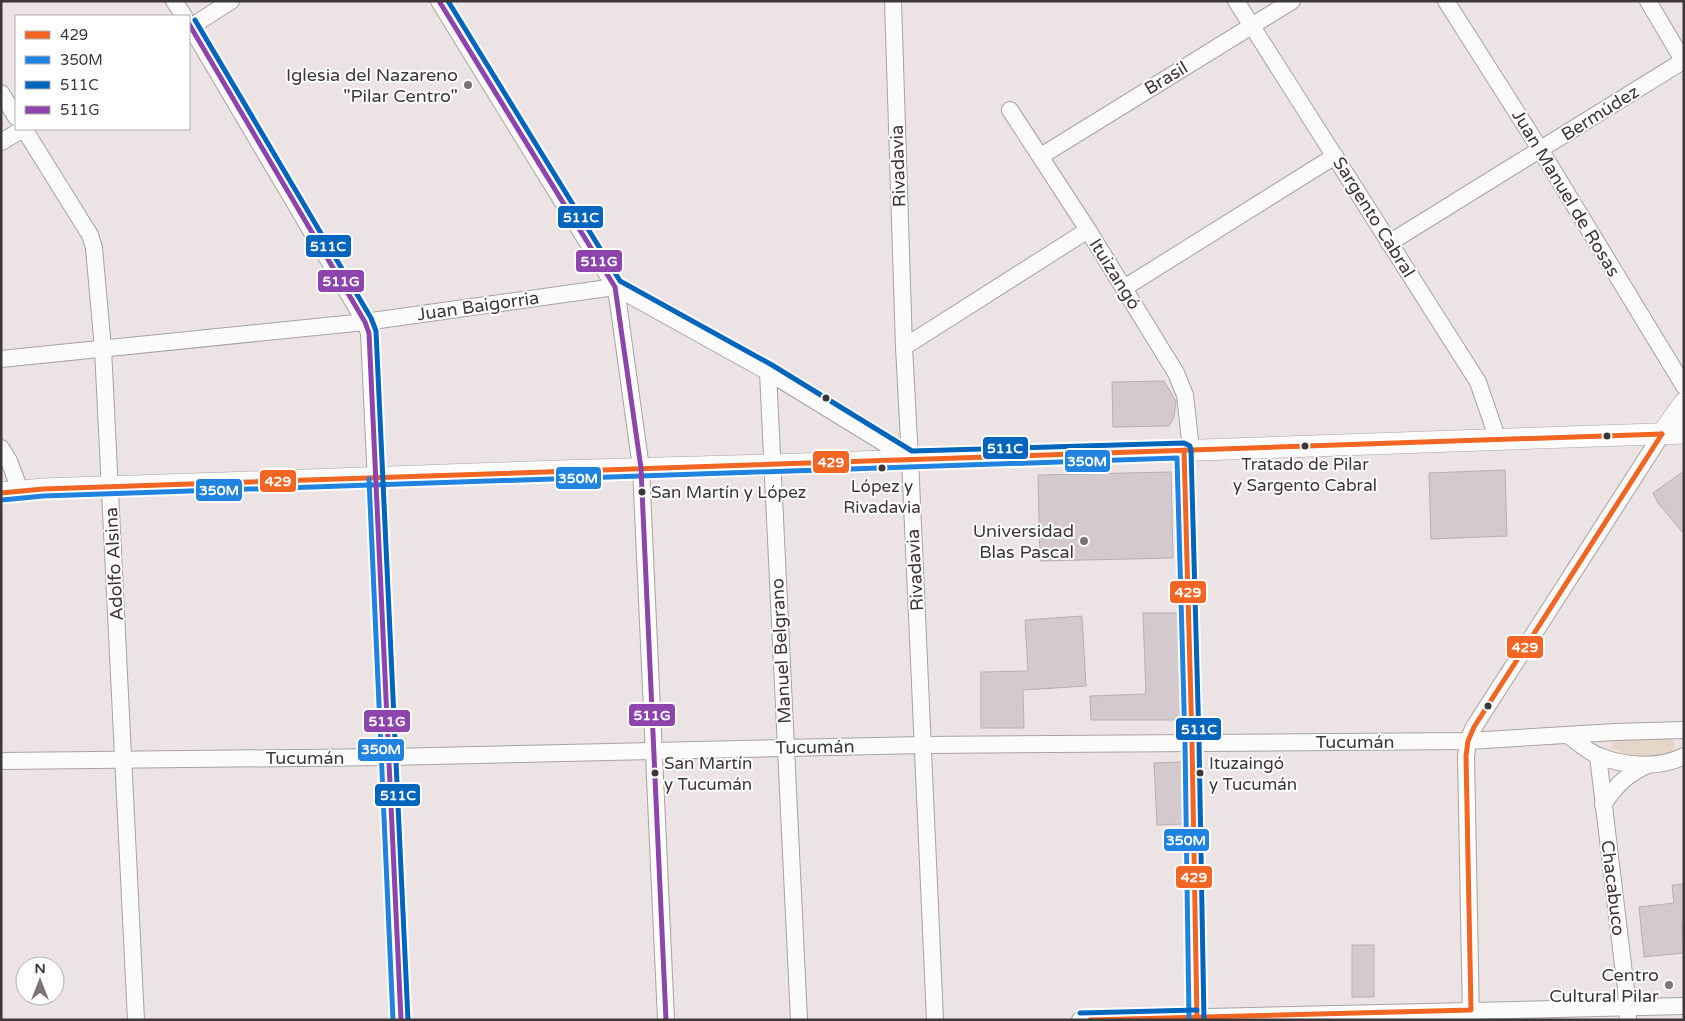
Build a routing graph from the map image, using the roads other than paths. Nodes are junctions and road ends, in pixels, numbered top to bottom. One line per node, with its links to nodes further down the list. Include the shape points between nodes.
1 (174, 1): 9 (street)
2 (231, 1): 10 (street)
3 (439, 1): 25 (street)
4 (893, 1): 28 (street, Rivadavia)
5 (1236, 1): 11 (street, Sargento Cabral)
6 (1292, 1): 11 (street, Brasil)
7 (1446, 1): 20 (street, Juan Manuel de Rosas)
8 (1648, 1): 13 (street)
9 (183, 15)
10 (190, 23)
11 (1252, 25): 21 (street, Brasil); 22 (street, Sargento Cabral)
12 (190, 27): 27 (street)
13 (1684, 62): 20 (street, Bermúdez)
14 (1, 93): 16 (street)
15 (1010, 110): 21 (street, Ituizangó)
16 (15, 115)
17 (21, 130): 19 (street)
18 (24, 130): 29 (street, Adolfo Alsina, via 90,235 94,248)
19 (1, 142)
20 (1540, 149): 24 (street, Bermúdez); 32 (street, Juan Manuel de Rosas)
21 (1041, 156): 23 (street, Ituizangó)
22 (1335, 156): 24 (street, Sargento Cabral); 26 (street)
23 (1088, 230): 26 (street, Ituizangó); 28 (street)
24 (1389, 243): 36 (street, Sargento Cabral, via 1478,382)
25 (615, 287): 27 (street, Juan Baigorria); 31 (street); 41 (street)
26 (1124, 288): 38 (street, Ituizangó, via 1182,385)
27 (365, 322): 29 (street, Juan Baigorria); 42 (street, via 371,344)
28 (904, 347): 39 (street, Rivadavia)
29 (103, 349): 30 (street, Juan Baigorria); 43 (street, Adolfo Alsina)
30 (1, 359)
31 (768, 372): 39 (street); 40 (street, Manuel Belgrano)
32 (1684, 386)
33 (1684, 403): 35 (main road)
34 (1684, 433): 35 (main road)
35 (1662, 434): 36 (main road); 48 (street)
36 (1498, 440): 38 (main road)
37 (1, 448): 44 (street, via 9,461)
38 (1187, 450): 39 (main road); 49 (street, Ituizangó)
39 (910, 459): 40 (main road); 50 (street, Rivadavia)
40 (772, 465): 41 (main road); 51 (street, Manuel Belgrano)
41 (640, 468): 42 (main road); 52 (street)
42 (376, 479): 43 (main road); 54 (street)
43 (110, 487): 44 (main road); 56 (street, Adolfo Alsina)
44 (11, 492)
45 (1681, 730): 46 (street, Tucumán); 55 (street)
46 (1615, 732): 47 (street, Tucumán); 53 (street)
47 (1569, 736): 48 (street, Tucumán); 53 (street)
48 (1468, 741): 49 (street, Tucumán); 62 (street)
49 (1192, 742): 50 (street, Tucumán); 63 (street, Ituizangó)
50 (923, 746): 51 (street, Tucumán); 68 (street, Rivadavia)
51 (786, 748): 52 (street, Tucumán); 67 (street, Manuel Belgrano)
52 (652, 751): 54 (street, Tucumán); 66 (street)
53 (1598, 756): 58 (street); 59 (street, Chacabuco)
54 (388, 757): 56 (street, Tucumán); 65 (street)
55 (1681, 758): 58 (street)
56 (123, 760): 57 (street, Tucumán); 64 (street, Adolfo Alsina)
57 (1, 761)
58 (1648, 765): 59 (street, via 1623,779)
59 (1603, 805): 61 (street, Chacabuco)
60 (1684, 1006): 61 (street)
61 (1628, 1014): 62 (street)
62 (1471, 1015): 63 (street)
63 (1197, 1019): 69 (street)
64 (136, 1020)
65 (401, 1020)
66 (666, 1020)
67 (799, 1020)
68 (935, 1020)
69 (1080, 1020)

